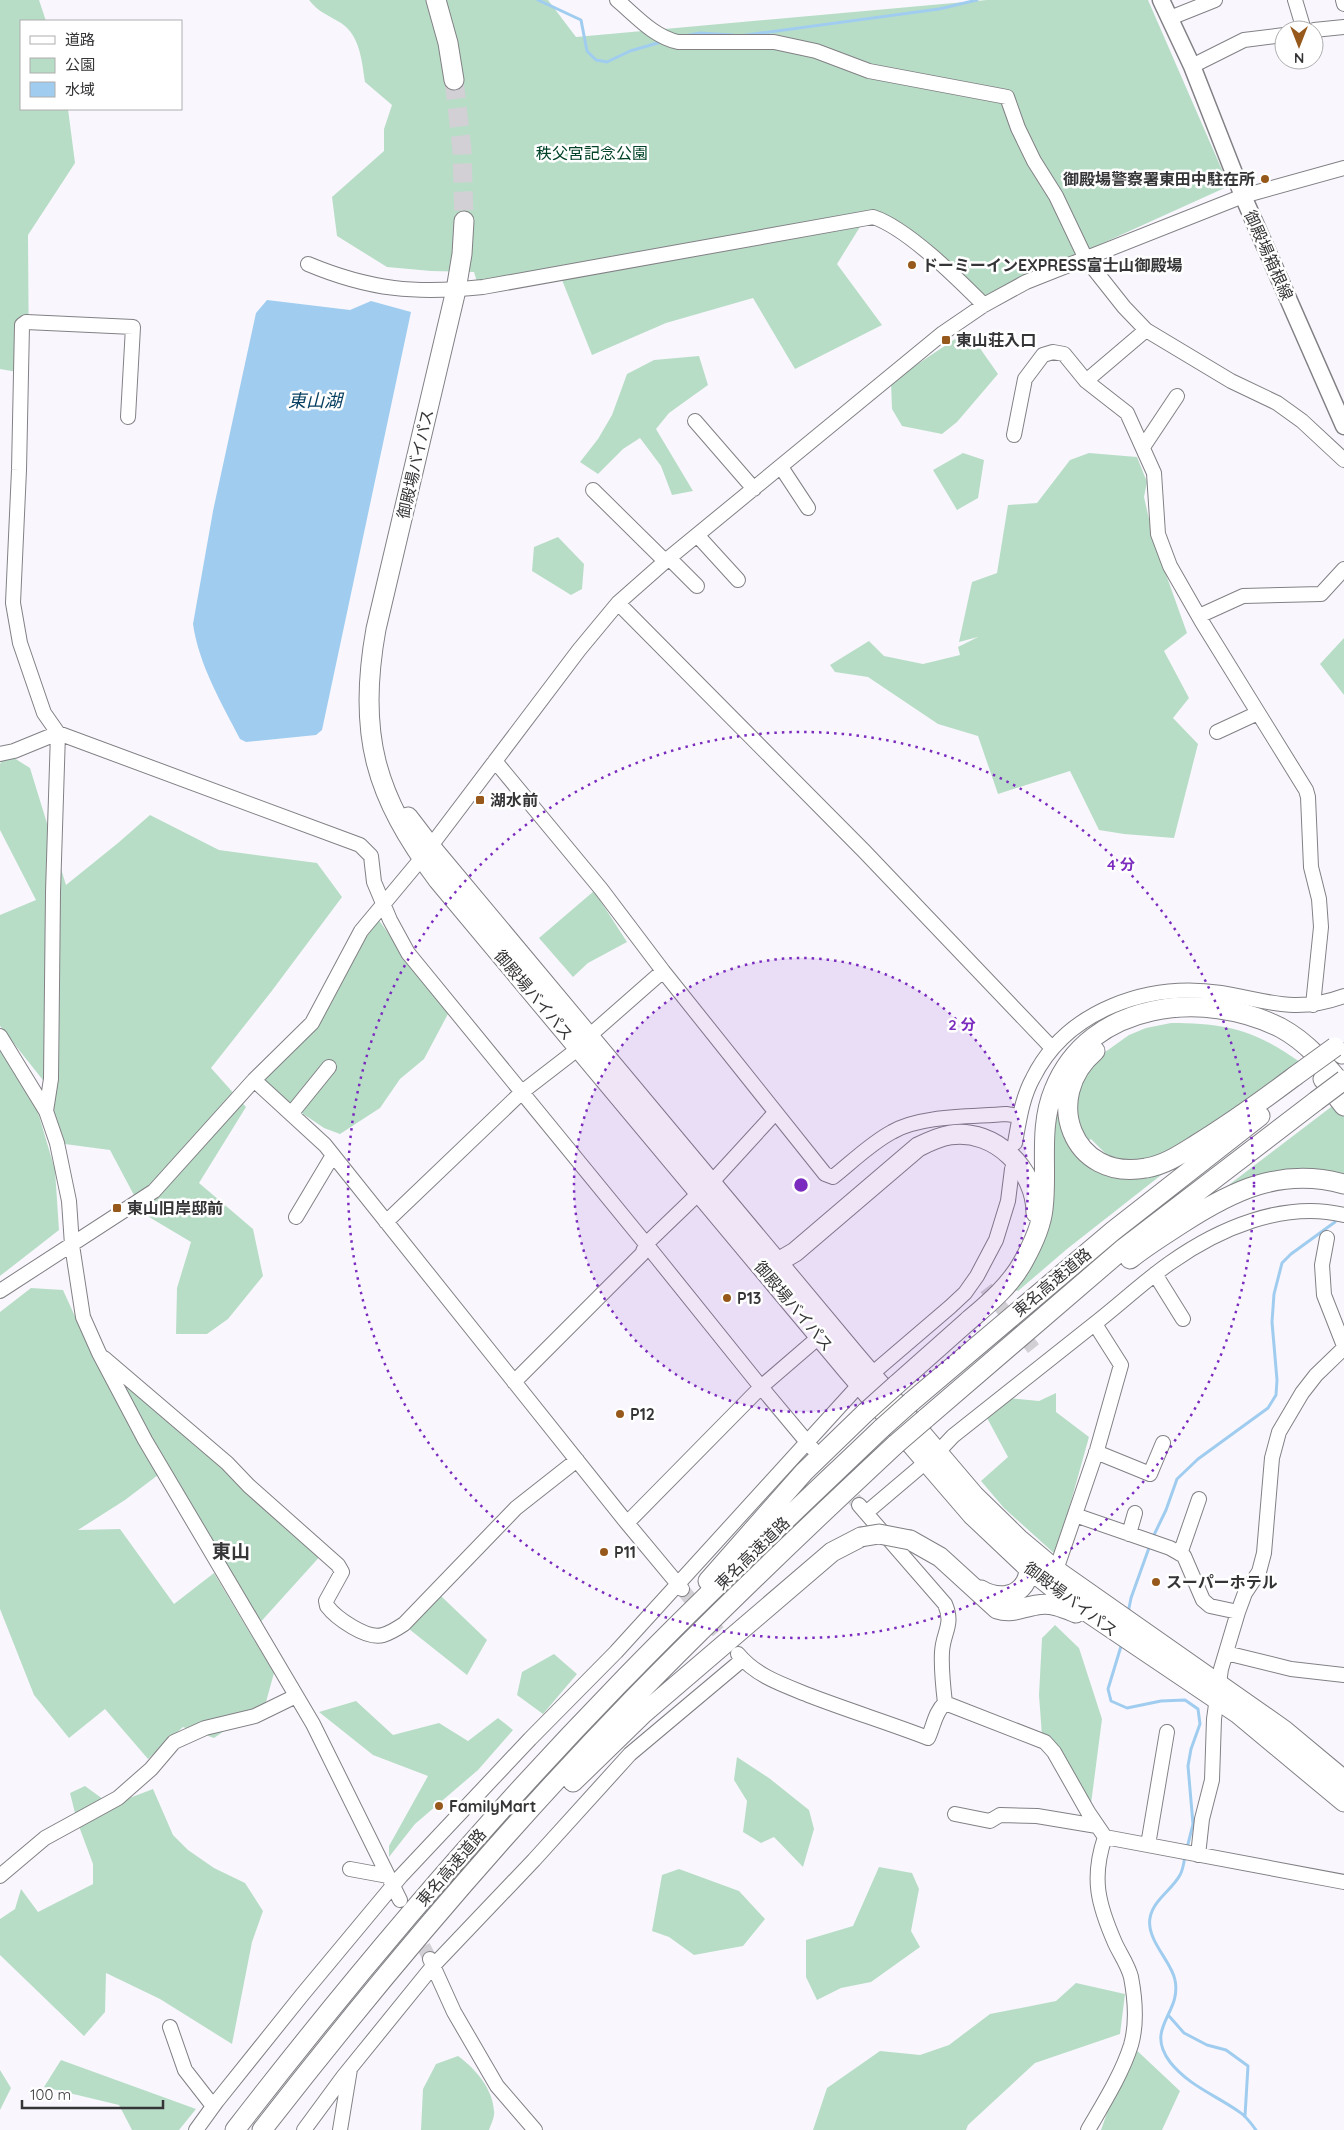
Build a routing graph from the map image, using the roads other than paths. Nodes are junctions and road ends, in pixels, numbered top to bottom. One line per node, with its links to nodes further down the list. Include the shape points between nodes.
1 (436, 0): 12 (highway)
2 (617, 0): 16 (street, via 670,41 774,42 816,51 868,71 1007,97 1030,152 1056,196)
3 (1162, 0): 6 (main road, 御殿場箱根線)
4 (1215, 0): 6 (street)
5 (1295, 0): 7 (street)
6 (1170, 18): 11 (main road, 御殿場箱根線)
7 (1301, 20)
8 (1344, 27): 9 (street)
9 (1324, 29)
10 (1274, 36): 11 (street, via 1244,40)
11 (1192, 66): 14 (main road, 御殿場箱根線)
12 (454, 80)
13 (1344, 168): 14 (street)
14 (1242, 196): 16 (street); 25 (main road, 御殿場箱根線)
15 (464, 221): 18 (highway, 御殿場バイパス)
16 (1086, 259): 19 (street, via 1026,282); 20 (street)
17 (308, 264): 18 (street, via 336,276 371,285 427,291)
18 (456, 290): 19 (street, via 873,217 888,223 928,253); 45 (highway, 御殿場バイパス, via 376,629 368,682 368,707 376,750 389,783)
19 (984, 304): 29 (street, via 943,333)
20 (1146, 330): 21 (street); 28 (street, via 1231,381 1276,403 1302,421)
21 (1086, 381): 26 (street, via 1064,354 1043,354 1024,380); 27 (street, via 1127,413)
22 (1178, 396): 27 (street)
23 (128, 417): 42 (street, via 133,328 26,322 22,325 13,603 20,644 44,713)
24 (696, 421): 30 (street)
25 (1344, 426)
26 (1014, 435)
27 (1142, 447): 39 (street, via 1154,473 1158,534 1170,566)
28 (1344, 460)
29 (781, 466): 30 (street); 32 (street)
30 (754, 489): 33 (street)
31 (593, 490): 34 (street)
32 (808, 508)
33 (697, 535): 34 (street); 36 (street)
34 (667, 560): 37 (street); 38 (street)
35 (1344, 569): 39 (street, via 1321,594 1243,596)
36 (738, 580)
37 (697, 586)
38 (618, 603): 44 (street); 52 (street, via 864,851)
39 (1199, 616): 40 (street)
40 (1258, 713): 41 (street); 49 (street, via 1308,797 1312,867 1321,919)
41 (1217, 732)
42 (58, 733): 43 (street, via 14,752); 46 (street, via 360,845 371,856 374,882); 61 (street, via 51,1079)
43 (0, 754)
44 (495, 761): 45 (street); 47 (street, via 601,889)
45 (426, 853): 46 (street); 51 (highway, 御殿場バイパス)
46 (384, 904): 55 (street, via 361,931 312,1022); 59 (street, via 408,953)
47 (663, 972): 51 (street); 62 (street)
48 (1344, 996): 49 (street)
49 (1313, 1005): 52 (street, via 1288,1006 1198,991 1152,994 1112,1005 1078,1024)
50 (0, 1036): 61 (street)
51 (584, 1042): 59 (street); 69 (highway, 御殿場バイパス)
52 (1052, 1048): 64 (street, via 1032,1078)
53 (1341, 1049): 56 (highway, 東名高速道路)
54 (329, 1067): 63 (street)
55 (254, 1080): 63 (street); 76 (street, via 154,1190)
56 (1299, 1080): 60 (highway, via 1173,1158 1151,1167 1123,1170 1102,1163 1083,1150 1068,1123 1069,1093 1075,1076 1090,1056 1111,1039 1131,1029 1186,1017 1232,1022 1277,1040 1315,1069); 112 (highway, 東名高速道路, bridge, via 1113,1231 911,1402)
57 (1344, 1080): 88 (highway, 東名高速道路, bridge, via 1124,1248)
58 (1344, 1087): 73 (highway, via 1296,1037 1236,1011 1205,1007 1172,1008 1142,1014 1114,1025 1076,1052 1053,1092 1045,1122 1043,1209)
59 (522, 1092): 72 (street); 75 (street)
60 (1344, 1106)
61 (46, 1111): 76 (street, via 64,1170)
62 (775, 1113): 64 (street, via 825,1174 833,1176 891,1132 906,1125 1006,1114); 69 (street)
63 (291, 1114): 66 (street)
64 (1020, 1116): 65 (street)
65 (1015, 1143)
66 (333, 1155): 71 (street); 72 (street)
67 (1012, 1169): 89 (street, via 1003,1220 981,1282)
68 (1344, 1184): 88 (highway, via 1318,1178 1285,1178 1231,1195 1202,1210 1134,1256 1000,1365)
69 (705, 1188): 75 (street); 78 (highway, 御殿場バイパス); 79 (highway, 御殿場バイパス)
70 (1344, 1216): 80 (street, via 1313,1211 1293,1212 1245,1224 1192,1248)
71 (296, 1217)
72 (386, 1222): 90 (street)
73 (1034, 1237): 77 (highway, via 1034,1198 1020,1166 998,1145 971,1135 952,1135 918,1147); 112 (highway, bridge, via 1023,1263 1003,1289 804,1472)
74 (1327, 1238): 86 (street, via 1322,1265 1324,1295)
75 (646, 1244): 90 (street, via 642,1254); 91 (street)
76 (72, 1245): 82 (street); 87 (street, via 83,1317)
77 (796, 1252): 79 (highway); 81 (highway, via 790,1265)
78 (758, 1262): 79 (highway); 85 (highway, 御殿場バイパス)
79 (778, 1262): 81 (highway, 御殿場バイパス)
80 (1155, 1274): 83 (street); 84 (street)
81 (792, 1280): 89 (highway, 御殿場バイパス)
82 (0, 1292)
83 (1183, 1319)
84 (1095, 1324): 94 (street, via 1121,1365); 95 (street, via 1041,1358)
85 (819, 1337): 89 (highway, 御殿場バイパス); 91 (street)
86 (1344, 1347): 108 (street, via 1302,1393 1279,1432 1272,1458 1264,1553 1259,1572 1245,1593)
87 (99, 1353): 96 (street, via 227,1463 338,1565 342,1572 326,1601 327,1606 348,1625 373,1635 381,1636 404,1624 516,1508); 114 (street, via 145,1440)
88 (979, 1371): 126 (highway, 東名高速道路, bridge, via 827,1508 634,1699)
89 (865, 1378): 93 (street); 95 (highway, 御殿場バイパス)
90 (514, 1382): 96 (street)
91 (761, 1387): 93 (street); 101 (street)
92 (1163, 1443): 94 (street, via 1150,1474)
93 (809, 1444): 107 (street)
94 (1096, 1452): 100 (street)
95 (932, 1457): 97 (highway, 御殿場バイパス); 104 (highway, 御殿場バイパス, via 972,1515); 115 (street, via 863,1509 945,1604 950,1622 942,1649)
96 (577, 1460): 101 (street)
97 (974, 1495): 104 (highway, via 997,1526 1024,1553); 105 (highway, 御殿場バイパス)
98 (1199, 1499): 103 (street)
99 (1135, 1513): 102 (street)
100 (1075, 1515): 102 (street); 105 (street)
101 (627, 1523): 107 (street)
102 (1129, 1534): 103 (street)
103 (1180, 1554): 108 (street, via 1210,1606)
104 (1028, 1568): 106 (highway, via 1019,1590 1004,1597 988,1594); 109 (highway, 御殿場バイパス, via 1062,1595)
105 (1056, 1570): 109 (highway, 御殿場バイパス)
106 (962, 1577): 109 (highway, via 993,1606 1003,1611 1040,1604 1054,1605); 126 (highway, bridge, via 930,1550 910,1540 879,1534 861,1537 832,1552 644,1713)
107 (680, 1587): 127 (street, via 530,1739)
108 (1238, 1612): 110 (street)
109 (1123, 1628): 113 (highway, 御殿場バイパス)
110 (1226, 1653): 111 (street, via 1291,1669); 113 (street)
111 (1344, 1675)
112 (618, 1685): 133 (highway, 東名高速道路, via 423,1899)
113 (1217, 1691): 117 (highway, 御殿場バイパス, via 1284,1730); 118 (highway, 御殿場バイパス, via 1244,1718); 122 (street, via 1212,1780 1202,1819)
114 (296, 1696): 124 (street, via 255,1716 204,1728 174,1742 151,1769 118,1798 45,1838); 127 (street, via 347,1790)
115 (945, 1703): 120 (street, via 1044,1742 1054,1752); 128 (street, via 936,1711 928,1738 866,1718 776,1682 761,1675 740,1657 630,1754 534,1860)
116 (1167, 1732): 121 (street)
117 (1344, 1780)
118 (1344, 1802)
119 (955, 1814): 120 (street, via 990,1821 1000,1815 1037,1816)
120 (1101, 1831): 121 (street); 138 (street, via 1096,1881 1099,1904 1130,1974 1134,2028 1131,2045 1110,2092)
121 (1148, 1845): 122 (street)
122 (1198, 1855): 125 (street)
123 (350, 1869): 127 (street)
124 (0, 1876)
125 (1344, 1882)
126 (464, 1885): 134 (highway, 東名高速道路)
127 (394, 1888): 131 (street)
128 (432, 1962): 130 (street); 137 (street, via 454,2012 497,2086)
129 (170, 2027): 131 (street, via 185,2070)
130 (350, 2068): 135 (street); 136 (street)
131 (213, 2106): 132 (street)
132 (196, 2130)
133 (235, 2130)
134 (262, 2130)
135 (304, 2130)
136 (340, 2130)
137 (535, 2130)
138 (1088, 2130)

